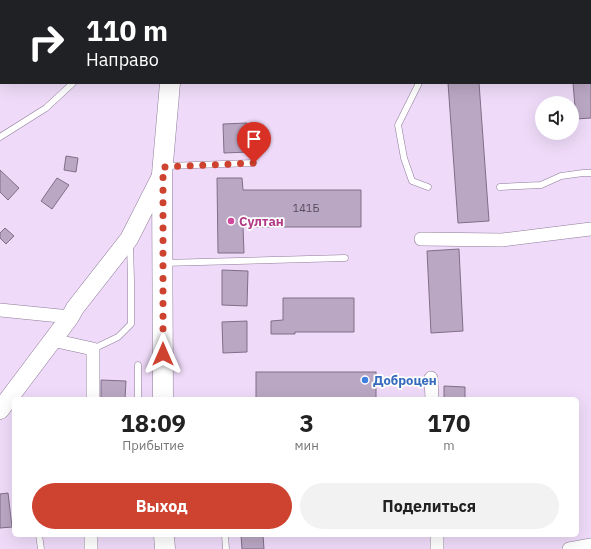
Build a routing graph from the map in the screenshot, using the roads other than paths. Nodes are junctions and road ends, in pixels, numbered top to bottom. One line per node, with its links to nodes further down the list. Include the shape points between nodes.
1 (72, 84): 4 (lane, via 46,108)
2 (170, 84): 6 (main road)
3 (418, 84): 8 (lane, via 398,125 404,158 412,180)
4 (0, 137)
5 (254, 163): 6 (lane)
6 (162, 170): 11 (street); 14 (main road)
7 (591, 173): 9 (lane, via 561,176 541,185)
8 (428, 187)
9 (500, 187)
10 (591, 229): 12 (street, via 502,240)
11 (129, 239): 16 (street); 18 (lane, via 130,324 118,337)
12 (420, 239)
13 (345, 258): 14 (lane)
14 (162, 263): 23 (main road)
15 (0, 310): 16 (street)
16 (70, 317): 17 (street)
17 (52, 340): 18 (street); 25 (street)
18 (93, 349): 21 (street)
19 (138, 365): 22 (lane)
20 (431, 378): 24 (street)
21 (93, 397)
22 (138, 397)
23 (163, 397)
24 (432, 397)
25 (0, 410)
26 (39, 537): 32 (lane)
27 (91, 537): 33 (street)
28 (164, 537): 34 (main road)
29 (225, 537): 35 (lane)
30 (436, 537): 36 (street)
31 (591, 545): 37 (street)
32 (41, 549)
33 (91, 549)
34 (165, 549)
35 (226, 549)
36 (437, 549)
37 (569, 549)

